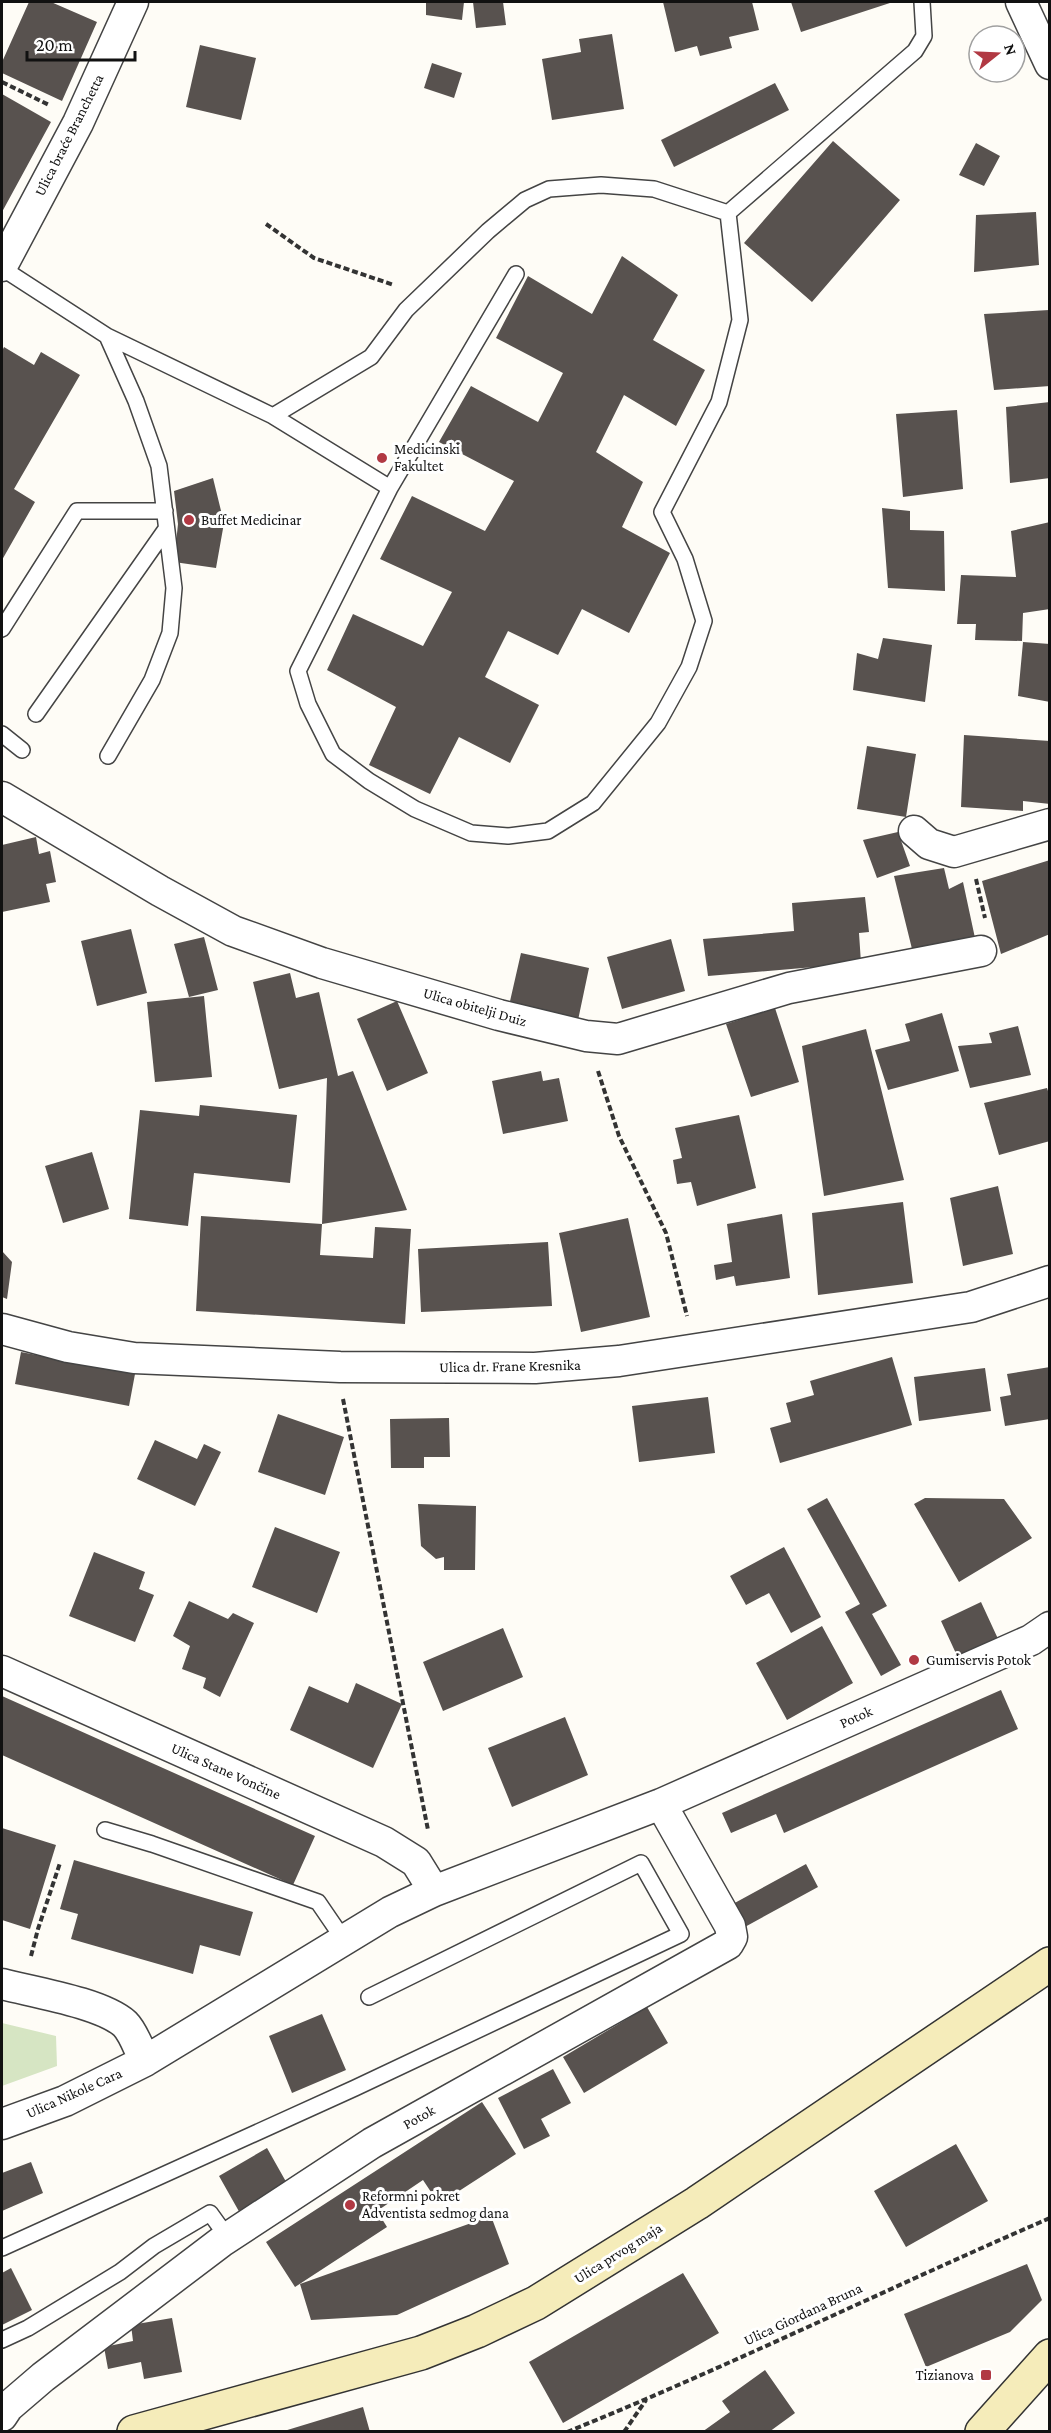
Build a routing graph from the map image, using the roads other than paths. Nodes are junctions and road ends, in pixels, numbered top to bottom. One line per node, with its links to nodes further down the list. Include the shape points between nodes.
1 (132, 2): 6 (street, Ulica braće Branchetta, via 78,123)
2 (922, 2): 5 (lane, via 924,36 915,51)
3 (1021, 2): 4 (street)
4 (1050, 64)
5 (728, 213): 9 (lane, via 654,189 600,185 549,189 525,200 495,225 406,310 371,357); 10 (lane, via 740,320 720,402 662,512 685,559 704,621 690,667 658,723 593,803 548,831 508,836 471,833 414,809 333,754 308,704 298,671)
6 (2, 267): 8 (lane)
7 (516, 274): 10 (lane)
8 (107, 336): 9 (lane); 11 (lane, via 159,466)
9 (273, 416): 10 (lane)
10 (390, 488)
11 (165, 511): 12 (lane); 13 (lane, via 77,511)
12 (166, 529): 14 (lane); 17 (lane, via 174,588 170,633 152,680)
13 (2, 629)
14 (36, 714)
15 (2, 734): 16 (lane)
16 (22, 750)
17 (108, 756)
18 (2, 797): 21 (street, Ulica obitelji Duiz, via 233,931 322,963 586,1036 618,1039 789,988)
19 (1050, 824): 20 (street, via 954,852 929,844)
20 (914, 831)
21 (984, 939)
22 (1050, 1281): 23 (street, Ulica dr. Frane Kresnika, via 971,1307 619,1361 535,1368 340,1367 134,1358 68,1347)
23 (2, 1329)
24 (1050, 1627): 26 (street, Potok, via 1031,1640)
25 (2, 1671): 28 (street, Ulica Stane Vončine, via 384,1842 416,1862)
26 (660, 1804): 28 (street, Potok); 35 (street, Potok, via 730,1926 732,1937 728,1944 372,2143)
27 (105, 1830): 29 (lane, via 318,1902)
28 (434, 1891): 29 (street, Potok)
29 (344, 1940): 33 (street, Potok)
30 (1050, 1964): 40 (main road, Ulica prvog maja, via 697,2203 537,2303 421,2353)
31 (2, 1984): 33 (street, via 109,2014 126,2025)
32 (369, 1997): 36 (lane, via 641,1863 681,1934)
33 (146, 2061): 34 (street, Ulica Nikole Cara, via 65,2101)
34 (2, 2124)
35 (228, 2238): 37 (lane, via 210,2213 154,2246 120,2272); 39 (street, Potok, via 43,2377)
36 (2, 2248)
37 (2, 2340)
38 (1050, 2356): 41 (main road)
39 (2, 2416)
40 (134, 2432)
41 (982, 2432)

